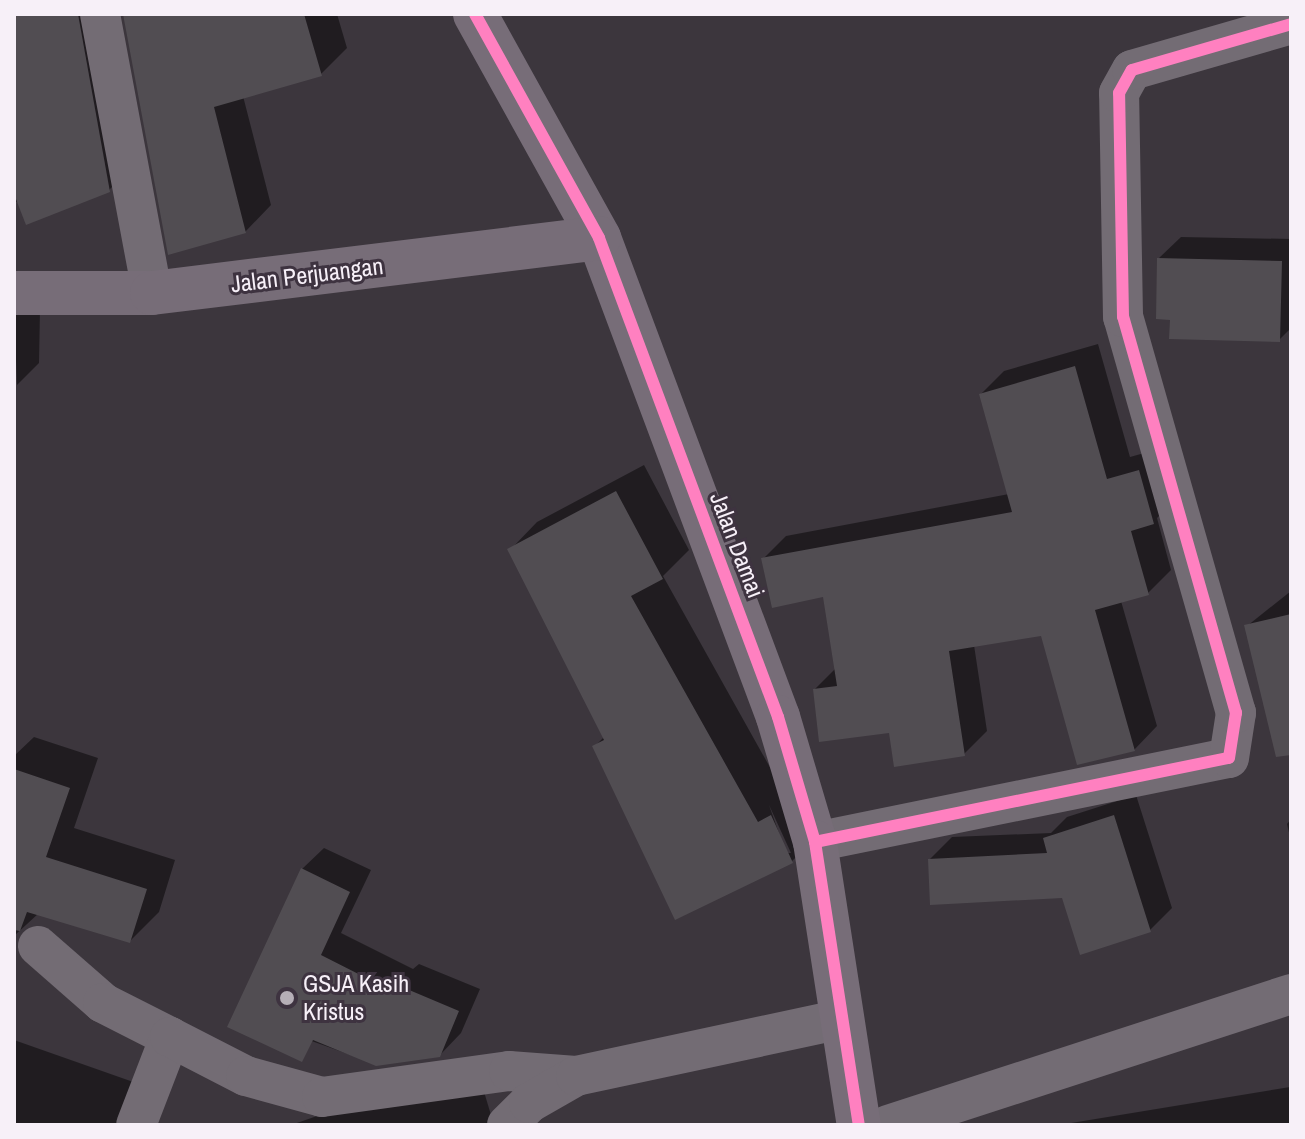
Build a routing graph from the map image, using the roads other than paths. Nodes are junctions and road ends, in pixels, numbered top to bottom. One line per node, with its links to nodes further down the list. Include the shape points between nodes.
1 (100, 14): 6 (street)
2 (475, 14): 4 (street, Jalan Damai)
3 (1291, 24): 7 (street, via 1132,70 1119,93 1123,317 1236,713 1229,758)
4 (599, 238): 6 (street, Jalan Perjuangan); 7 (street, Jalan Damai, via 778,717)
5 (14, 293): 6 (street, Jalan Perjuangan)
6 (152, 293)
7 (815, 842): 11 (street, Jalan Damai)
8 (38, 946): 10 (street, via 103,1003)
9 (1291, 994): 13 (street)
10 (170, 1037): 12 (street, via 246,1076 322,1097 497,1072); 14 (street)
11 (846, 1039): 12 (street); 13 (street, Jalan Damai)
12 (576, 1076): 15 (street, via 529,1103)
13 (868, 1119)
14 (136, 1125)
15 (507, 1125)

